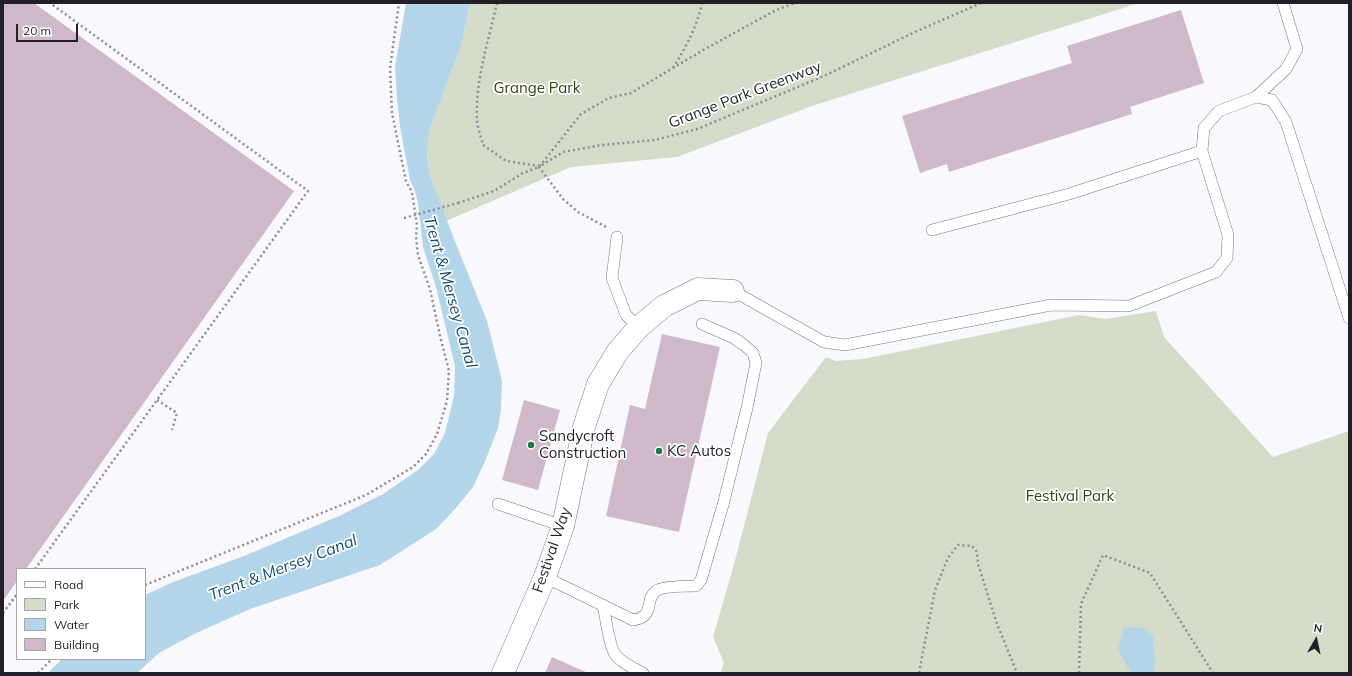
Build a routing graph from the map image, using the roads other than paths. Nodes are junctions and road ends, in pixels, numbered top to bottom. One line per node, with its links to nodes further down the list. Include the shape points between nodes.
1 (1284, 3): 2 (lane, via 1297,49 1286,68)
2 (1256, 97): 3 (lane, via 1219,110 1204,128); 7 (lane, via 1272,100 1286,122)
3 (1202, 150): 4 (lane, via 1069,194); 6 (lane, via 1228,235 1227,258 1216,272 1129,306 1051,305 845,345 824,342)
4 (932, 230)
5 (616, 237): 9 (lane, via 612,278 626,316)
6 (733, 291): 9 (street, Festival Way, via 698,289 664,306)
7 (1349, 318)
8 (702, 324): 13 (lane, via 744,345 752,353 756,363 723,505 706,564 696,586 657,590 652,595 645,616 640,619 633,620)
9 (639, 327): 11 (street, Festival Way, via 618,351 598,384 584,427)
10 (498, 504): 11 (lane)
11 (563, 526): 12 (street, Festival Way)
12 (545, 577): 13 (lane); 14 (street, Festival Way)
13 (603, 605): 15 (lane, via 615,654 624,663)
14 (503, 673)
15 (643, 673)

